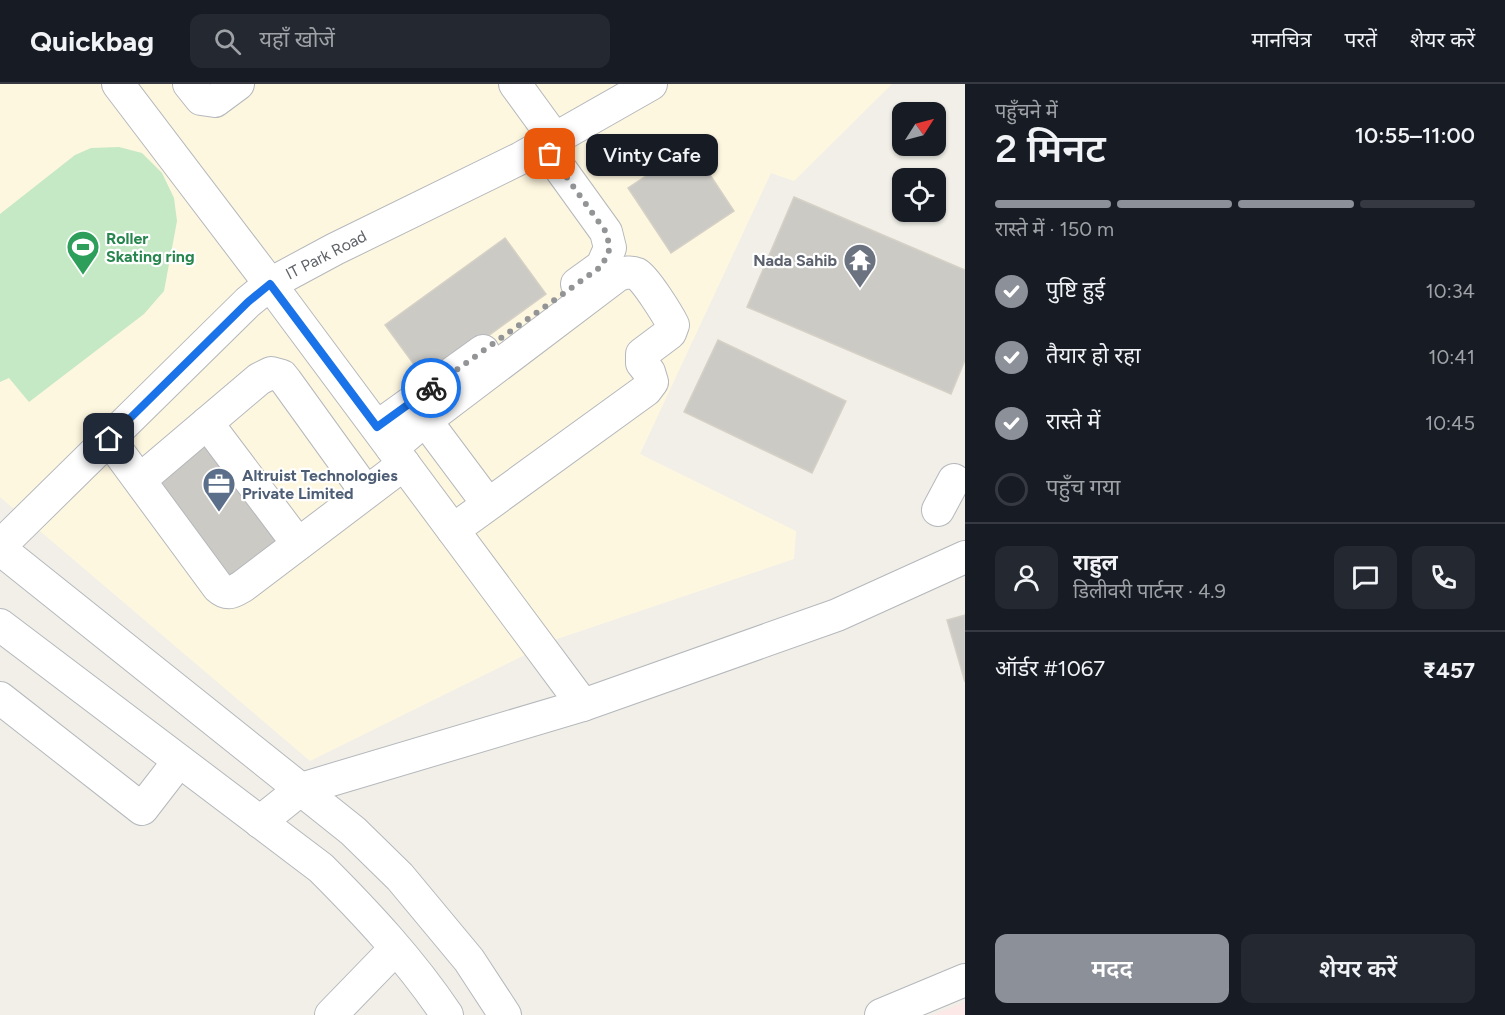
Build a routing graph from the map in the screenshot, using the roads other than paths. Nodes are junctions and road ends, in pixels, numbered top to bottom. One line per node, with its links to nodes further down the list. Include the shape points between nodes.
1 (118, 84): 7 (street)
2 (189, 84): 3 (street, via 201,99 215,101)
3 (237, 84)
4 (515, 84): 6 (street)
5 (651, 84): 6 (street, IT Park Road)
6 (549, 142): 7 (street, IT Park Road); 11 (street, via 606,232 610,248 602,266)
7 (270, 284): 10 (street, IT Park Road); 11 (street)
8 (426, 421): 11 (street); 15 (street); 15 (street, via 618,275 640,275 673,325 670,333 642,354 642,363 652,382)
9 (207, 423): 12 (street); 14 (street, via 265,374 282,376); 18 (street)
10 (109, 439): 12 (street); 19 (street, IT Park Road)
11 (391, 446): 14 (street); 17 (street)
12 (140, 480): 18 (street, via 224,592 231,593)
13 (954, 480): 16 (street)
14 (366, 492): 18 (street)
15 (488, 504): 17 (street)
16 (938, 510)
17 (453, 530): 23 (street)
18 (298, 544)
19 (0, 547): 25 (street)
20 (965, 557): 23 (street, via 837,615)
21 (5, 639): 24 (street)
22 (0, 698): 24 (street, via 142,809)
23 (583, 705): 25 (street)
24 (179, 761): 26 (street)
25 (300, 789): 26 (street); 31 (street, via 353,831 400,878 470,960)
26 (260, 822): 27 (street, via 321,868)
27 (395, 949): 29 (street); 30 (street)
28 (965, 980): 32 (street)
29 (443, 1010)
30 (331, 1015)
31 (506, 1015)
32 (881, 1015)

